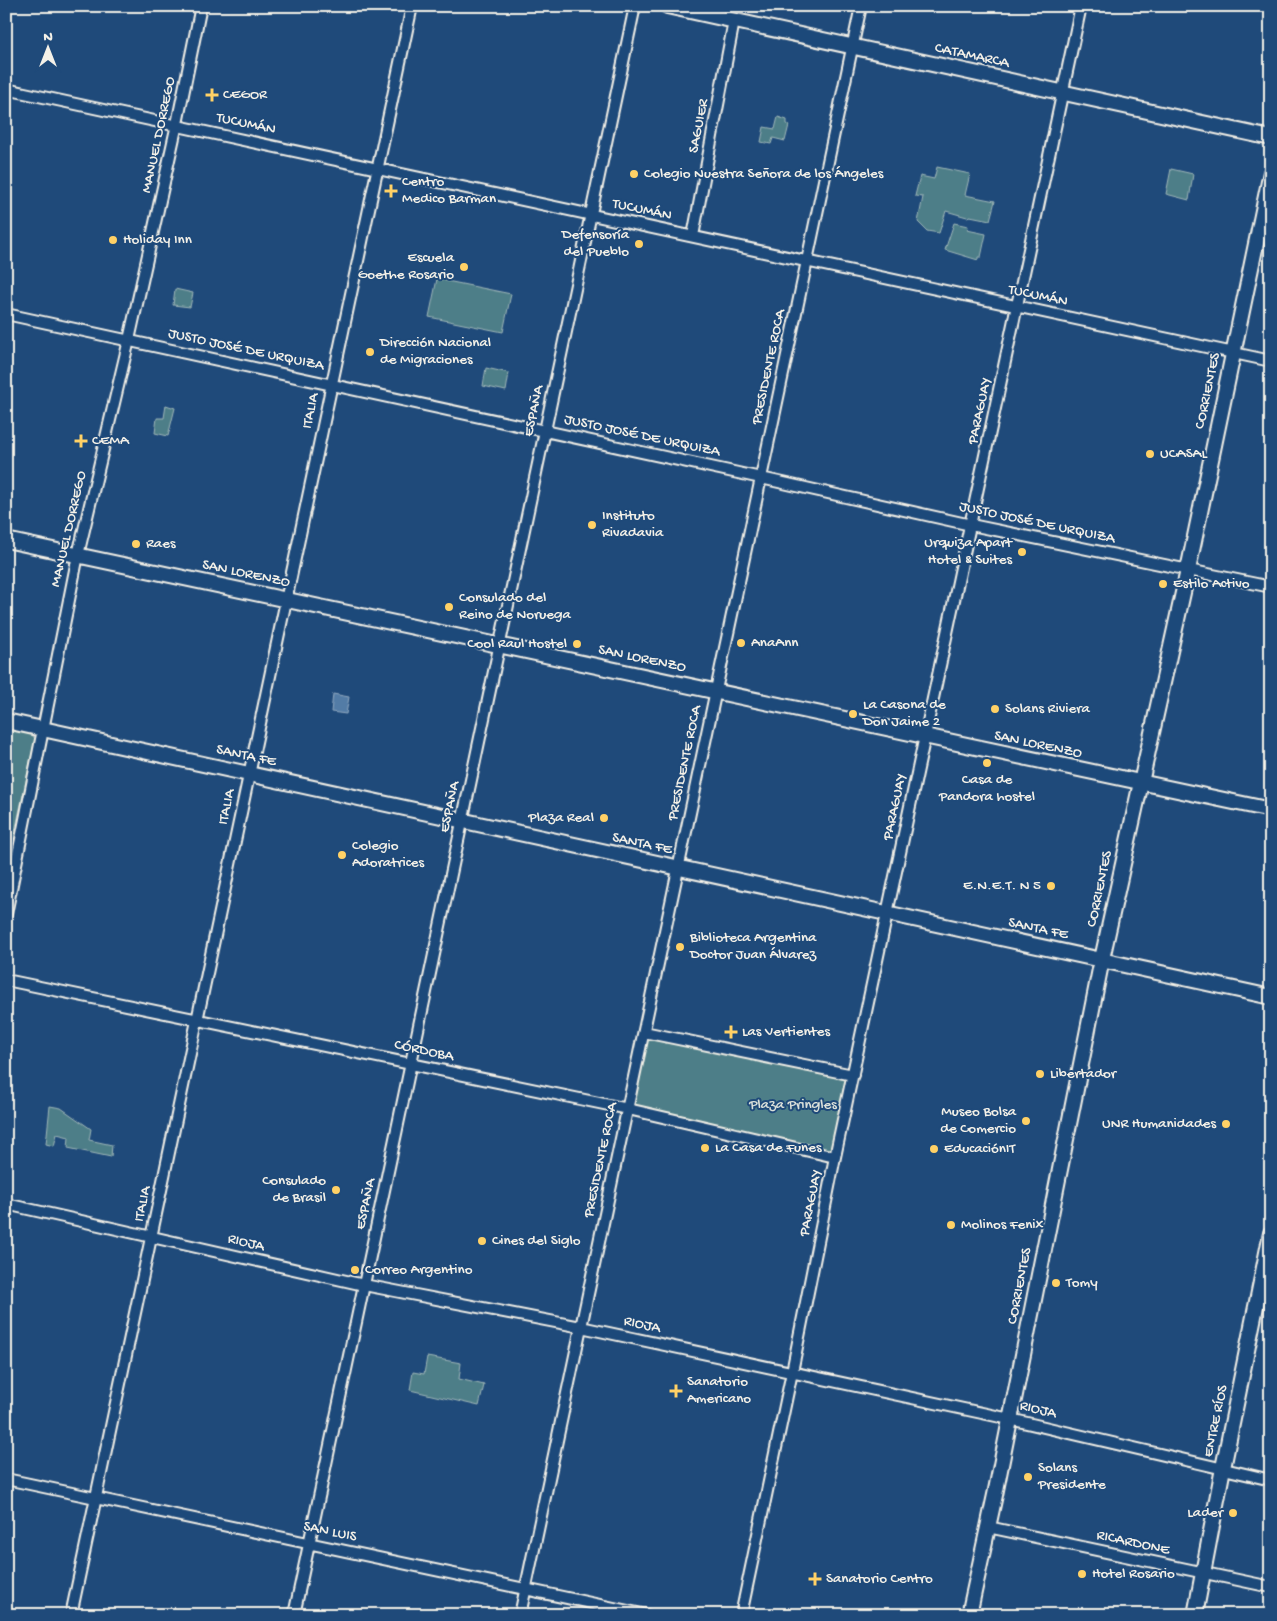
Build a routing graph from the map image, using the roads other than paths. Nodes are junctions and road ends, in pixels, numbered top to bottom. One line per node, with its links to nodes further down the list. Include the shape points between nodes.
1 (202, 6): 11 (street, MANUEL DORREGO)
2 (412, 6): 13 (street, ITALIA)
3 (635, 6): 15 (street, ESPAÑA)
4 (667, 6): 7 (main road, CATAMARCA)
5 (861, 6): 8 (street, PRESIDENTE ROCA)
6 (1081, 6): 10 (street, PARAGUAY)
7 (734, 21): 8 (main road, CATAMARCA); 16 (street, SAGUIER)
8 (853, 47): 10 (main road, CATAMARCA); 17 (street, PRESIDENTE ROCA)
9 (6, 89): 11 (street, TUCUMÁN)
10 (1063, 93): 12 (main road, CATAMARCA); 18 (street, PARAGUAY)
11 (177, 124): 13 (street, TUCUMÁN); 20 (street, MANUEL DORREGO)
12 (1271, 138)
13 (378, 168): 15 (street, TUCUMÁN); 23 (street, ITALIA)
14 (1271, 172): 21 (main road, CORRIENTES)
15 (591, 214): 16 (street, TUCUMÁN); 24 (street, ESPAÑA)
16 (693, 236): 17 (street, TUCUMÁN)
17 (807, 261): 18 (street, TUCUMÁN); 25 (street, PRESIDENTE ROCA)
18 (1018, 306): 21 (street, TUCUMÁN); 26 (street, PARAGUAY)
19 (6, 314): 20 (street, JUSTO JOSÉ DE URQUIZA)
20 (129, 340): 23 (street, JUSTO JOSÉ DE URQUIZA); 28 (street, MANUEL DORREGO)
21 (1233, 353): 22 (street, TUCUMÁN); 29 (main road, CORRIENTES)
22 (1271, 361)
23 (332, 384): 24 (street, JUSTO JOSÉ DE URQUIZA); 31 (street, ITALIA)
24 (545, 431): 25 (street, JUSTO JOSÉ DE URQUIZA); 32 (street, ESPAÑA)
25 (761, 478): 26 (street, JUSTO JOSÉ DE URQUIZA); 33 (street, PRESIDENTE ROCA)
26 (970, 525): 29 (street, JUSTO JOSÉ DE URQUIZA); 36 (street, PARAGUAY)
27 (6, 540): 28 (main road, SAN LORENZO)
28 (78, 555): 31 (main road, SAN LORENZO); 35 (street, MANUEL DORREGO)
29 (1188, 570): 30 (street, JUSTO JOSÉ DE URQUIZA); 38 (main road, CORRIENTES)
30 (1271, 586)
31 (286, 600): 32 (main road, SAN LORENZO); 37 (street, ITALIA)
32 (500, 646): 33 (main road, SAN LORENZO); 40 (street, ESPAÑA)
33 (716, 692): 36 (main road, SAN LORENZO); 41 (street, PRESIDENTE ROCA)
34 (6, 721): 35 (main road, SANTA FE)
35 (42, 729): 37 (main road, SANTA FE); 42 (street, MANUEL DORREGO)
36 (925, 738): 38 (main road, SAN LORENZO); 43 (street, PARAGUAY)
37 (249, 774): 40 (main road, SANTA FE); 47 (street, ITALIA)
38 (1139, 783): 39 (main road, SAN LORENZO); 44 (main road, CORRIENTES)
39 (1271, 810)
40 (462, 821): 41 (main road, SANTA FE); 49 (street, ESPAÑA)
41 (678, 868): 43 (main road, SANTA FE); 48 (street, PRESIDENTE ROCA)
42 (6, 914)
43 (887, 914): 44 (main road, SANTA FE); 50 (street, PARAGUAY)
44 (1102, 959): 46 (main road, SANTA FE); 59 (main road, CORRIENTES)
45 (6, 980): 47 (street, CÓRDOBA)
46 (1271, 997)
47 (197, 1019): 49 (street, CÓRDOBA); 55 (street, ITALIA)
48 (644, 1032): 50 (street); 51 (street, PRESIDENTE ROCA)
49 (411, 1063): 51 (street, CÓRDOBA); 56 (street, ESPAÑA)
50 (853, 1075): 52 (street, PARAGUAY)
51 (628, 1109): 52 (street, CÓRDOBA); 57 (street, PRESIDENTE ROCA)
52 (835, 1157): 58 (street, PARAGUAY)
53 (6, 1204): 55 (street, RIOJA)
54 (1271, 1233): 60 (main road, ENTRE RÍOS)
55 (151, 1237): 56 (street, RIOJA); 63 (street, ITALIA)
56 (364, 1285): 57 (street, RIOJA); 65 (street, ESPAÑA)
57 (581, 1327): 58 (street, RIOJA); 68 (street, PRESIDENTE ROCA)
58 (792, 1372): 59 (street, RIOJA); 73 (street, PARAGUAY)
59 (1010, 1419): 60 (street, RIOJA); 64 (main road, CORRIENTES)
60 (1222, 1468): 62 (street, RIOJA); 66 (main road, ENTRE RÍOS)
61 (6, 1479): 63 (street, SAN LUIS)
62 (1271, 1480)
63 (96, 1498): 65 (street, SAN LUIS); 69 (street, ITALIA)
64 (988, 1527): 66 (street, RICARDONE); 74 (main road, CORRIENTES)
65 (310, 1543): 68 (street, SAN LUIS); 70 (street, ESPAÑA)
66 (1204, 1573): 67 (street, RICARDONE); 75 (main road, ENTRE RÍOS)
67 (1271, 1587)
68 (525, 1588): 71 (street, PRESIDENTE ROCA); 72 (street, SAN LUIS)
69 (71, 1615)
70 (294, 1615)
71 (520, 1615)
72 (646, 1615)
73 (741, 1615)
74 (969, 1615)
75 (1195, 1615)

